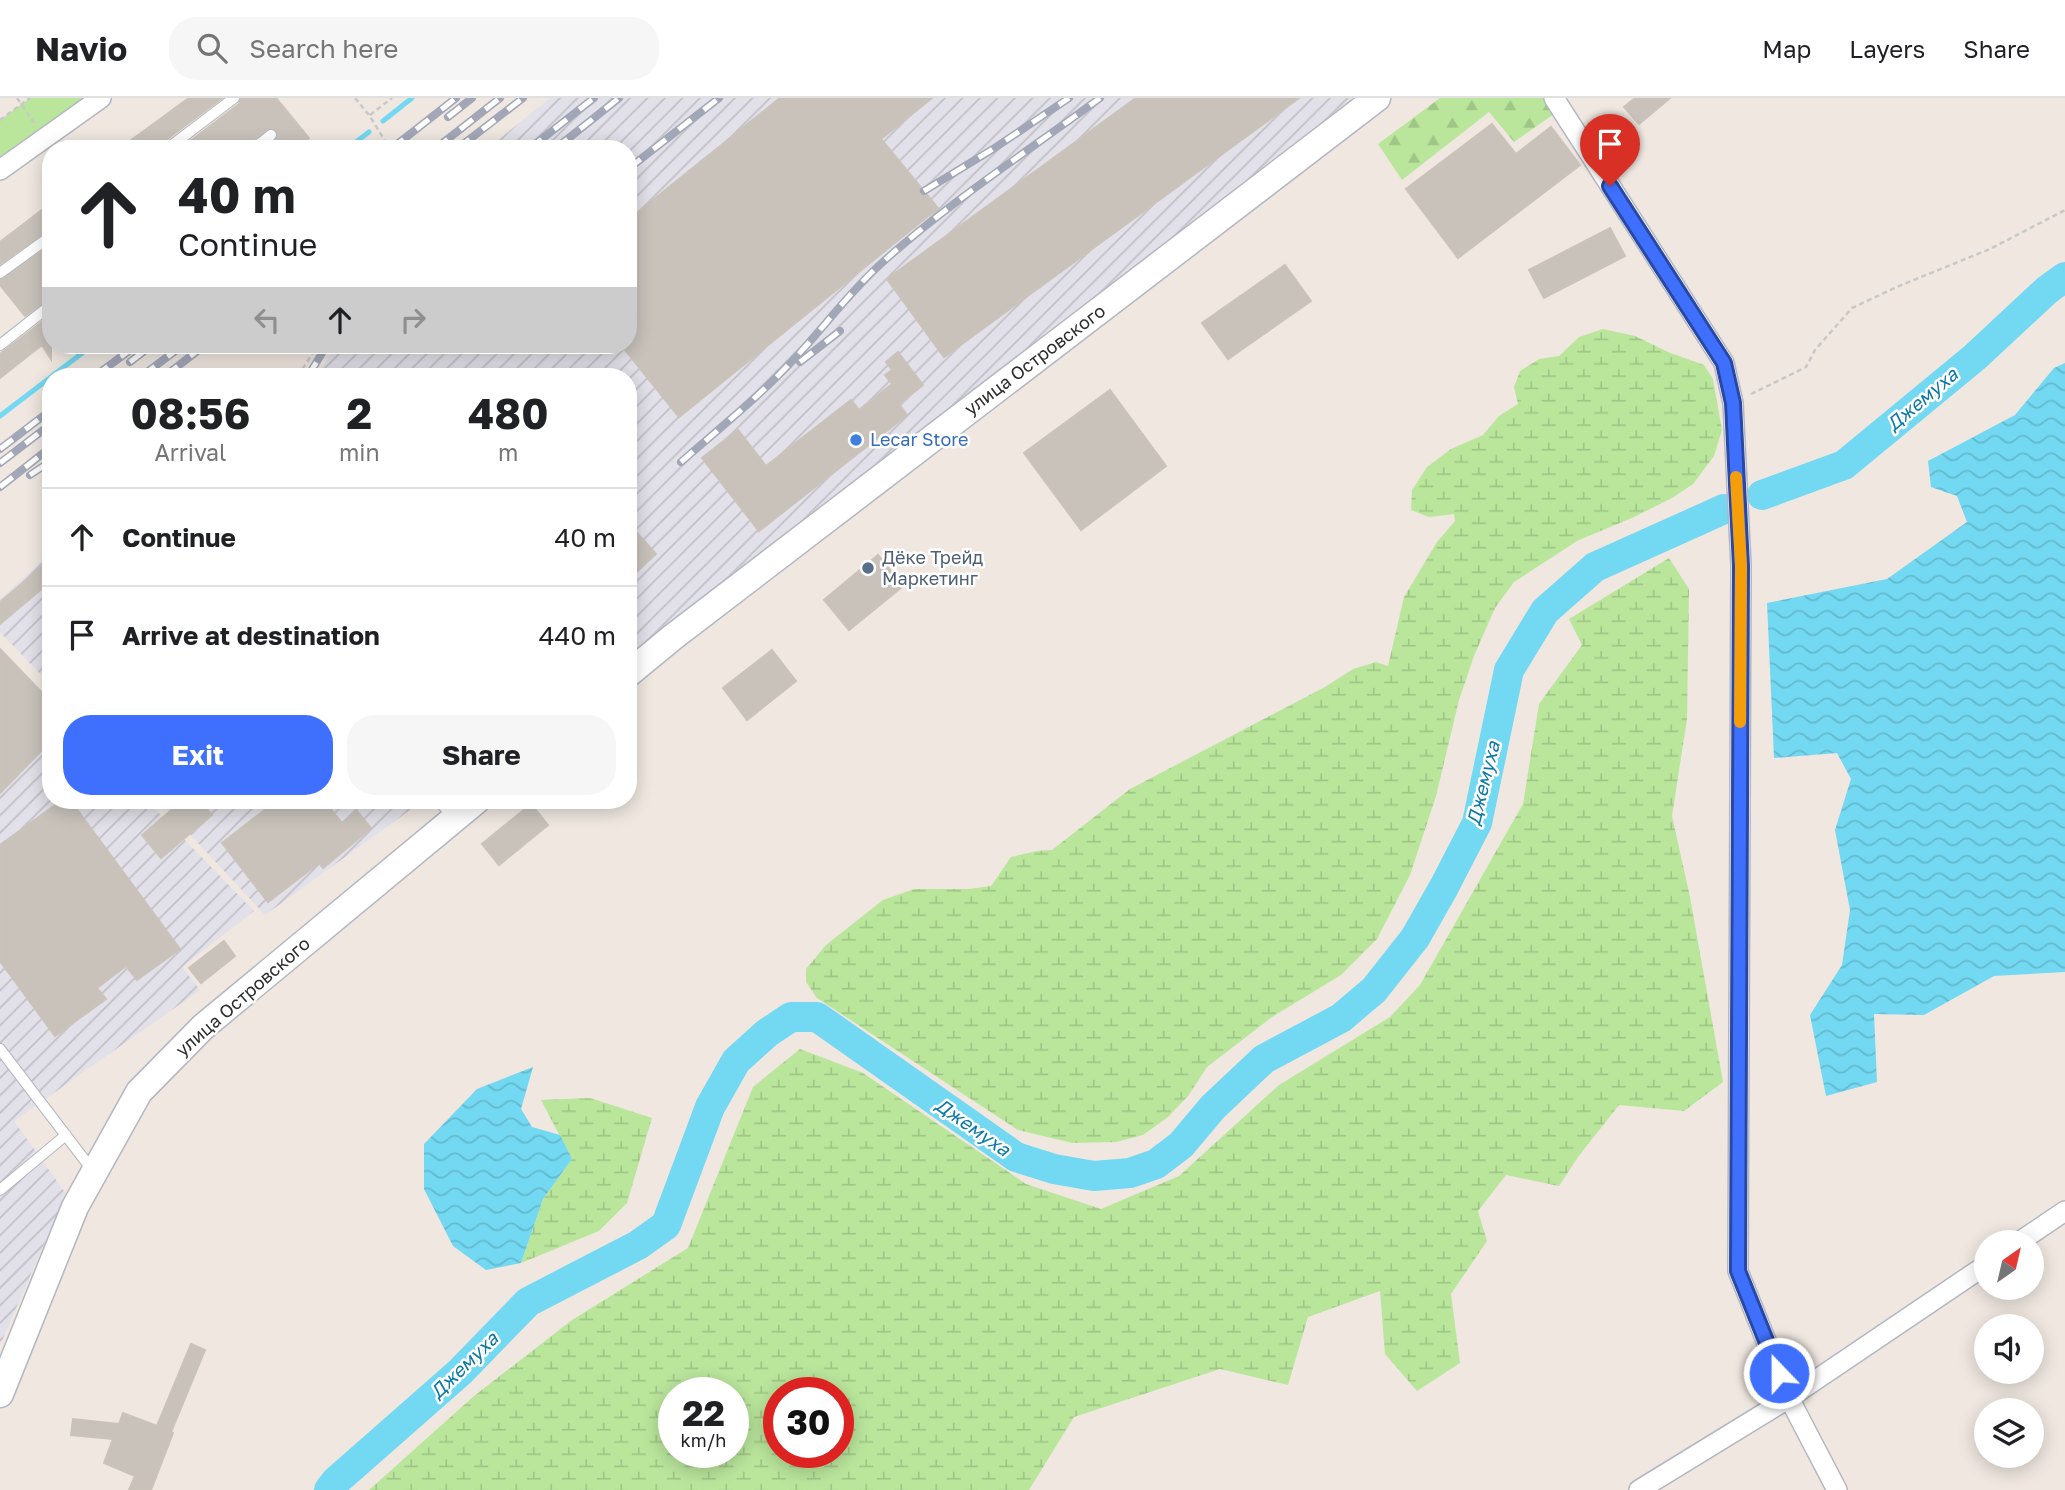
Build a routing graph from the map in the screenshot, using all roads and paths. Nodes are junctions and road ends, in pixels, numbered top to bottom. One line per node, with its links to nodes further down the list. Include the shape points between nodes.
1 (17, 98): 9 (path)
2 (30, 98): 9 (path)
3 (101, 98): 13 (street)
4 (234, 98): 16 (lane)
5 (355, 98): 10 (path)
6 (392, 98): 10 (path)
7 (1377, 98): 26 (street, улица Островского)
8 (1554, 98): 36 (street, via 1724,363 1733,403 1741,566 1738,1271)
9 (21, 105): 11 (path); 13 (path)
10 (369, 115): 18 (path)
11 (0, 120)
12 (271, 135): 17 (lane)
13 (45, 138): 14 (street)
14 (42, 140)
15 (42, 140): 19 (street)
16 (179, 140)
17 (265, 140)
18 (384, 140)
19 (0, 170)
20 (2065, 211): 25 (path, via 1852,308 1806,367)
21 (42, 243): 22 (lane)
22 (0, 274)
23 (42, 311): 24 (lane)
24 (2, 338)
25 (1745, 397)
26 (637, 667)
27 (446, 809): 30 (street, улица Островского, via 203,1027 139,1092)
28 (0, 1049): 29 (lane)
29 (66, 1135): 30 (lane); 31 (lane)
30 (93, 1171): 35 (street, улица Островского)
31 (0, 1190)
32 (2065, 1212): 33 (street)
33 (2037, 1230)
34 (1974, 1273): 36 (street)
35 (0, 1394)
36 (1789, 1398): 37 (street); 38 (street)
37 (1639, 1490)
38 (1837, 1490)

